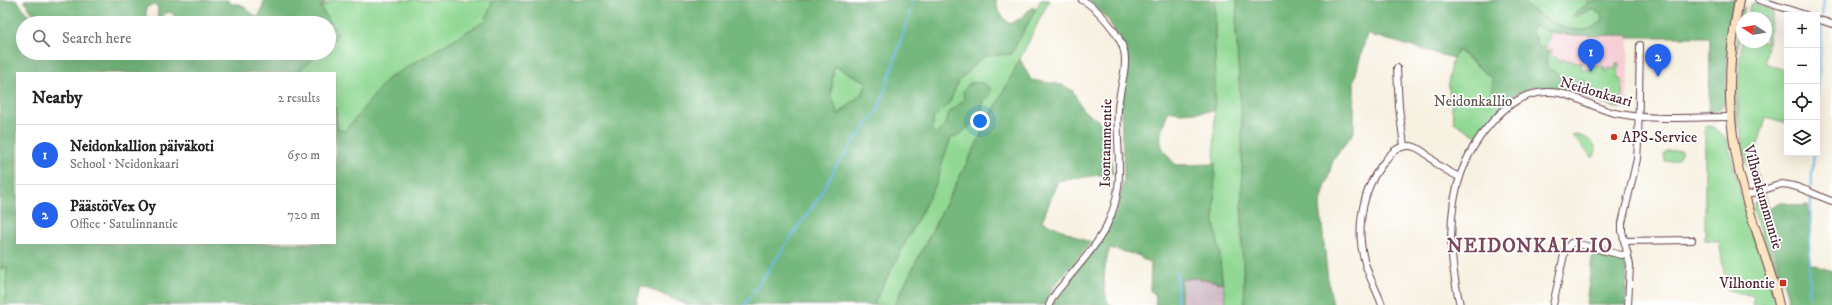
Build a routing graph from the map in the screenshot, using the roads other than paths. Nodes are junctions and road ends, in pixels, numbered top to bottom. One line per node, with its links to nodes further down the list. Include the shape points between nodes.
1 (1082, 0): 18 (street, Isontammentie, via 1106,22 1124,52 1118,109 1120,180 1113,211 1098,242 1057,289)
2 (1740, 0): 10 (street, Vilhonkummuntie, via 1731,51)
3 (1759, 0): 4 (street)
4 (1797, 12)
5 (1820, 20): 6 (street)
6 (1832, 24)
7 (1640, 45): 9 (street)
8 (1397, 68): 11 (street, via 1398,107)
9 (1639, 117): 10 (street, Neidonkaari); 12 (street, Neidonkaari, via 1606,110 1562,93 1528,95 1504,109 1486,129); 16 (street, via 1637,159 1622,223)
10 (1730, 117): 13 (street, Vilhonkummuntie, via 1735,155)
11 (1404, 146): 12 (street, via 1419,149); 19 (street, via 1390,154 1372,180 1360,223 1364,258)
12 (1459, 177): 20 (street, Neidonkaari, via 1452,206 1450,238 1451,262)
13 (1745, 196): 14 (street, via 1787,184); 23 (street, Vilhonkummuntie)
14 (1832, 201)
15 (1692, 240): 16 (street)
16 (1624, 241): 17 (street)
17 (1628, 254): 21 (street, via 1621,255 1571,243 1565,250); 22 (street)
18 (1049, 305)
19 (1382, 305)
20 (1460, 305)
21 (1553, 305)
22 (1628, 305)
23 (1779, 305)

